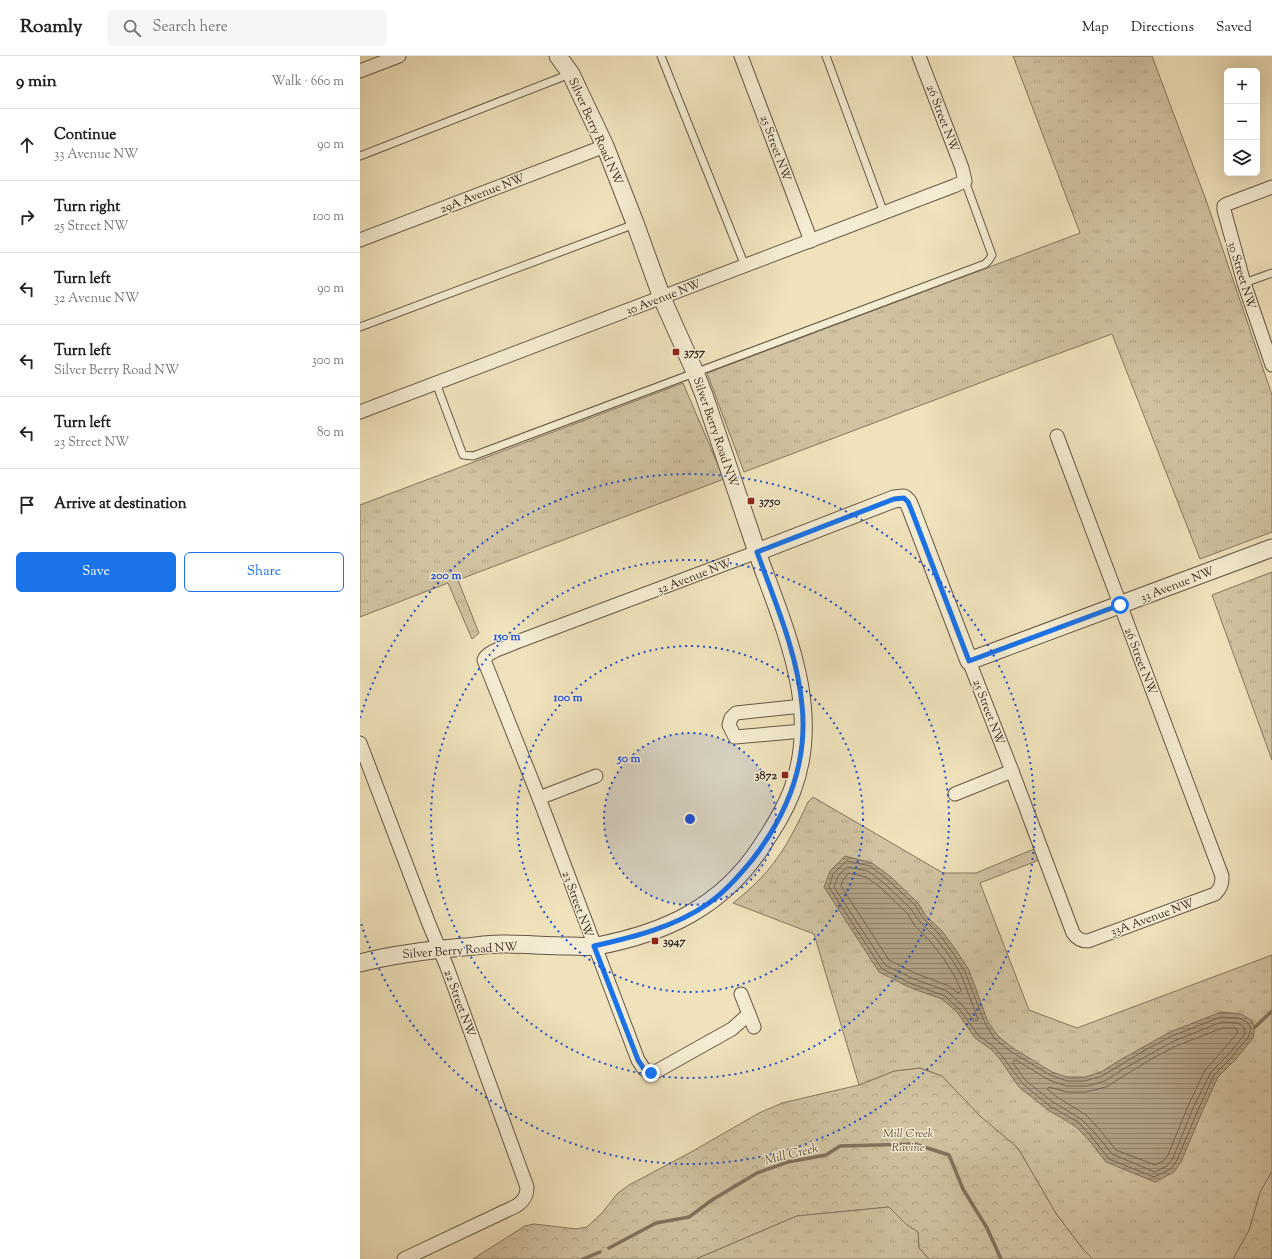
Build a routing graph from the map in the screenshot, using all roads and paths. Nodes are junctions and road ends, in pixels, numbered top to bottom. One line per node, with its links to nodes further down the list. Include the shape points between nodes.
1 (400, 56): 7 (street)
2 (558, 56): 8 (street, Silver Berry Road NW)
3 (661, 56): 17 (lane)
4 (741, 56): 16 (street, 25 Street NW)
5 (826, 56): 13 (lane)
6 (919, 56): 11 (street, 26 Street NW)
7 (360, 71)
8 (570, 74): 9 (street, Silver Berry Road NW); 10 (lane)
9 (604, 146): 14 (street, Silver Berry Road NW); 15 (street, 29A Avenue NW)
10 (360, 156)
11 (965, 181): 13 (street, 30 Avenue NW); 23 (lane, via 992,254 985,264)
12 (1272, 187): 19 (street, 30 Street NW, via 1224,206 1224,215)
13 (884, 213): 16 (street, 30 Avenue NW)
14 (635, 223): 20 (street, Silver Berry Road NW); 21 (lane)
15 (360, 240)
16 (811, 241): 17 (street, 30 Avenue NW)
17 (745, 266): 20 (street, 30 Avenue NW)
18 (1272, 273): 19 (lane)
19 (1244, 284): 22 (street, 30 Street NW)
20 (662, 298): 23 (street, Silver Berry Road NW); 24 (street, 30 Avenue NW)
21 (360, 327)
22 (1272, 363)
23 (696, 372): 24 (lane, via 473,456 464,456); 29 (street, Silver Berry Road NW)
24 (436, 383): 25 (street, 30 Avenue NW)
25 (360, 412)
26 (1057, 436): 30 (street, 26 Street NW)
27 (904, 498): 29 (street, 32 Avenue NW, via 894,499); 32 (street, 25 Street NW, via 911,509)
28 (1272, 548): 30 (street, 33 Avenue NW)
29 (757, 552): 31 (street, 32 Avenue NW); 33 (street, Silver Berry Road NW, via 796,664)
30 (1120, 605): 32 (street, 33 Avenue NW); 40 (street, 26 Street NW, via 1222,876)
31 (486, 656): 39 (street, 23 Street NW, via 486,667)
32 (969, 661): 36 (street, 25 Street NW)
33 (802, 706): 34 (street, Silver Berry Road NW); 34 (street, via 736,713 729,725 735,736)
34 (803, 731): 42 (street, Silver Berry Road NW, via 801,756 792,791 779,819 737,879 709,903 677,921 657,930)
35 (360, 743): 43 (street, 22 Street NW)
36 (1012, 771): 38 (street); 41 (street, 25 Street NW, via 1073,933)
37 (596, 776): 39 (street)
38 (955, 794)
39 (539, 798): 42 (street, 23 Street NW)
40 (1221, 886): 41 (street, 33A Avenue NW, via 1215,894 1208,897 1088,940)
41 (1080, 940)
42 (594, 946): 43 (street, Silver Berry Road NW, via 499,944); 46 (street, 23 Street NW, via 638,1060 644,1069 651,1073 732,1029)
43 (439, 949): 44 (street, Silver Berry Road NW); 48 (street, 22 Street NW, via 526,1181 526,1197 516,1206)
44 (360, 963)
45 (741, 994): 46 (street)
46 (749, 1014): 47 (street)
47 (754, 1027)
48 (404, 1259)

